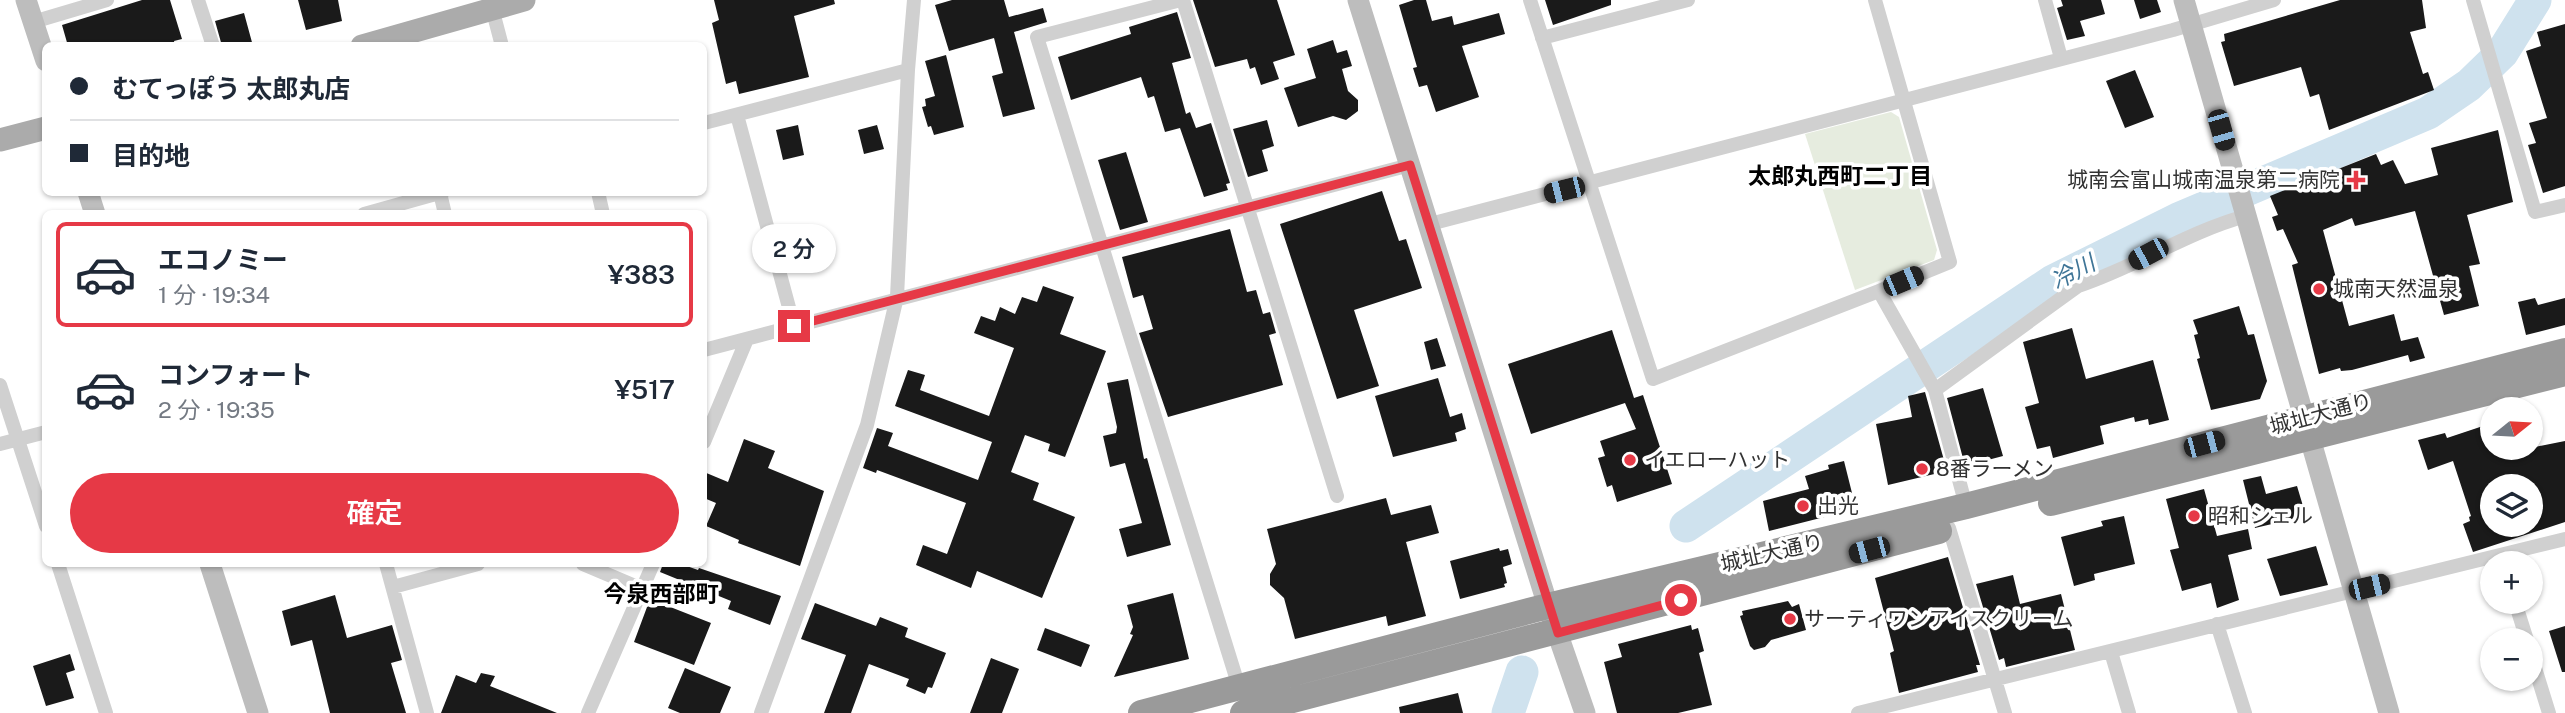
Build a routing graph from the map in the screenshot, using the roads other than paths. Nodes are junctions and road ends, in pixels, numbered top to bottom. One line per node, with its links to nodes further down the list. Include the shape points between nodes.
1 (26, 0): 16 (street)
2 (107, 0): 16 (street)
3 (198, 0): 19 (street)
4 (524, 0): 15 (main road)
5 (914, 0): 24 (street)
6 (1182, 0): 34 (street); 38 (street, via 1037,37)
7 (1357, 0): 30 (street)
8 (1530, 0): 18 (street)
9 (1688, 0): 18 (street)
10 (1875, 0): 25 (street)
11 (2045, 0): 23 (street)
12 (2184, 0): 17 (street)
13 (2274, 0): 17 (street)
14 (2473, 0): 33 (street, via 2535,212)
15 (492, 8): 20 (main road); 21 (street)
16 (33, 22): 22 (street)
17 (2191, 25): 23 (street); 36 (street)
18 (1542, 38): 31 (street)
19 (212, 42)
20 (376, 42)
21 (501, 42)
22 (42, 49)
23 (2062, 58): 25 (street)
24 (908, 70): 26 (street); 40 (street)
25 (1903, 100): 31 (street); 39 (street, via 1950,262)
26 (737, 115): 27 (street); 41 (street)
27 (707, 122)
28 (42, 129): 29 (main road)
29 (0, 140)
30 (1410, 165): 34 (street); 37 (street)
31 (1588, 184): 37 (street); 39 (street, via 1653,379)
32 (430, 196): 35 (street)
33 (2565, 205)
34 (1247, 207): 38 (street); 53 (street)
35 (379, 210)
36 (2244, 210): 47 (street, via 2078,286); 48 (street)
37 (1430, 223): 69 (street)
38 (1101, 245): 40 (street); 75 (street)
39 (1880, 291): 47 (street)
40 (897, 297): 41 (street); 81 (street, via 867,425)
41 (794, 326): 42 (street)
42 (747, 339): 43 (street); 50 (street)
43 (707, 349)
44 (2565, 351): 48 (highway, 城址大通り)
45 (2565, 373): 48 (highway, 城址大通り)
46 (0, 386): 51 (street)
47 (1935, 390): 54 (street)
48 (2307, 429): 54 (highway, 城址大通り); 56 (highway, 城址大通り); 68 (street)
49 (42, 433): 51 (street)
50 (707, 435)
51 (17, 439): 52 (street); 55 (street)
52 (0, 444)
53 (1338, 496)
54 (1966, 506): 69 (highway, 城址大通り)
55 (42, 514)
56 (1949, 528): 71 (highway, 城址大通り); 73 (street)
57 (2565, 539): 58 (street)
58 (2529, 551)
59 (2480, 565): 68 (street)
60 (59, 567): 77 (street)
61 (211, 567): 78 (street)
62 (387, 567): 66 (street)
63 (467, 567): 66 (street)
64 (590, 567): 67 (street)
65 (652, 567): 67 (street)
66 (393, 587): 79 (street)
67 (642, 589): 80 (street)
68 (2354, 591): 70 (street); 88 (street)
69 (1548, 606): 71 (street); 75 (highway, 城址大通り)
70 (2217, 624): 72 (street); 87 (street)
71 (1558, 633): 75 (highway, 城址大通り); 83 (street)
72 (2111, 652): 73 (street); 86 (street)
73 (1994, 679): 76 (street); 85 (street)
74 (2542, 691): 89 (street)
75 (1241, 700): 82 (highway, 城址大通り)
76 (1876, 711): 84 (street)
77 (106, 713)
78 (258, 713)
79 (427, 713)
80 (588, 713)
81 (761, 713)
82 (1141, 713)
83 (1585, 713)
84 (1858, 713)
85 (2005, 713)
86 (2129, 713)
87 (2245, 713)
88 (2389, 713)
89 (2549, 713)

